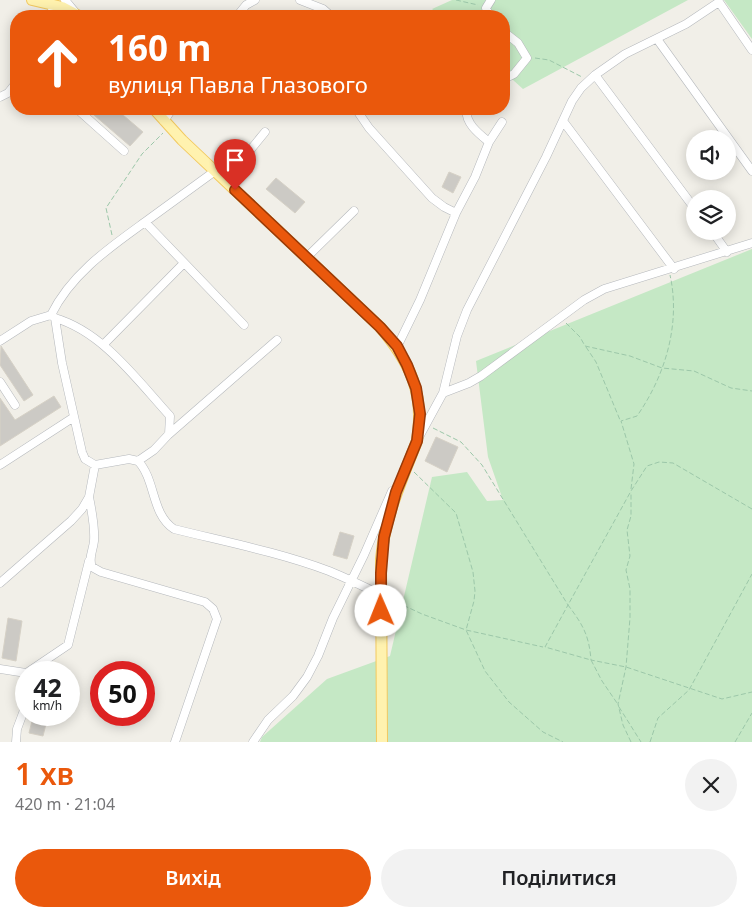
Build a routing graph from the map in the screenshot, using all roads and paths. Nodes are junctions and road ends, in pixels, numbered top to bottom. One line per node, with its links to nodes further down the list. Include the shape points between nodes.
1 (32, 0): 7 (main road)
2 (65, 0): 11 (street)
3 (256, 0): 12 (street)
4 (300, 0): 13 (street)
5 (456, 0): 8 (path)
6 (490, 0): 8 (street)
7 (54, 5): 9 (street); 10 (main road)
8 (486, 8)
9 (52, 10)
10 (67, 10)
11 (73, 10)
12 (242, 10)
13 (324, 10)
14 (510, 37): 17 (street)
15 (657, 39): 16 (street, via 719,2); 19 (street, via 625,54); 32 (street)
16 (752, 50)
17 (527, 58): 18 (street); 19 (path, via 549,60)
18 (510, 76)
19 (592, 77): 25 (street, via 581,88); 34 (street)
20 (84, 115): 30 (street)
21 (159, 115): 27 (main road)
22 (170, 115): 27 (street)
23 (360, 115): 36 (street, via 432,198)
24 (467, 115): 29 (street, via 469,122)
25 (562, 121): 44 (street); 56 (street, via 467,310)
26 (502, 122): 29 (street)
27 (167, 124): 31 (main road); 40 (path, via 142,154 106,208)
28 (265, 132): 33 (street)
29 (489, 142): 36 (street, via 476,177)
30 (124, 151)
31 (215, 171): 33 (main road); 37 (street)
32 (752, 171)
33 (225, 181): 42 (main road)
34 (686, 197)
35 (354, 211): 42 (street)
36 (456, 213): 51 (street)
37 (145, 222): 40 (street); 43 (street)
38 (718, 240): 41 (street)
39 (752, 243): 41 (street)
40 (114, 244): 45 (street, via 66,288)
41 (727, 252): 44 (street)
42 (307, 257): 51 (main road)
43 (184, 263): 47 (street); 50 (street)
44 (671, 269): 46 (street, via 604,289); 53 (path, via 675,304)
45 (53, 316): 49 (street, via 31,321); 50 (street, via 71,323); 58 (street)
46 (560, 317): 52 (path); 56 (street, via 482,376)
47 (244, 325)
48 (278, 340): 61 (street)
49 (0, 341)
50 (103, 345): 61 (street, via 170,416)
51 (397, 346): 60 (main road, via 416,388)
52 (586, 346): 53 (path, via 630,356); 59 (path, via 596,362)
53 (662, 368): 55 (path, via 694,371 731,388); 59 (path, via 638,416)
54 (0, 382): 57 (street)
55 (752, 391)
56 (443, 393): 60 (street)
57 (15, 405)
58 (74, 417): 64 (street); 65 (street, via 85,459)
59 (620, 421): 67 (path, via 634,464)
60 (422, 427): 63 (main road); 75 (path, via 461,442 482,465)
61 (168, 435): 62 (street)
62 (138, 462): 65 (street, via 128,459); 72 (street, via 162,518 174,529 259,549)
63 (408, 464): 74 (main road, via 396,492 384,537); 76 (path, via 456,513 471,564 475,591)
64 (0, 465)
65 (95, 465): 68 (street)
66 (392, 491): 72 (street)
67 (631, 491): 69 (path, via 647,466 673,463); 75 (path); 80 (path, via 631,516 627,530 630,618)
68 (89, 497): 70 (street, via 94,520 94,543); 73 (street, via 71,521)
69 (752, 509)
70 (89, 561): 79 (street, via 68,645); 89 (street, via 101,572 205,602 218,619)
71 (752, 574): 83 (path)
72 (351, 580): 74 (street); 90 (street, via 307,677)
73 (0, 582)
74 (381, 595): 76 (path); 91 (main road)
75 (568, 606): 77 (path); 78 (path, via 586,631)
76 (466, 630): 77 (path); 92 (path, via 485,671 510,702 543,732)
77 (545, 647): 78 (path)
78 (591, 660): 80 (path); 85 (path)
79 (45, 661)
80 (626, 667): 83 (path); 85 (path)
81 (0, 669): 82 (street)
82 (15, 671)
83 (689, 690): 84 (path, via 722,699); 95 (path, via 658,718)
84 (752, 692)
85 (618, 704): 93 (path); 94 (path)
86 (752, 713): 96 (path)
87 (19, 726): 88 (street)
88 (16, 742)
89 (175, 742)
90 (252, 742)
91 (382, 742)
92 (563, 742)
93 (631, 742)
94 (640, 742)
95 (650, 742)
96 (735, 742)

